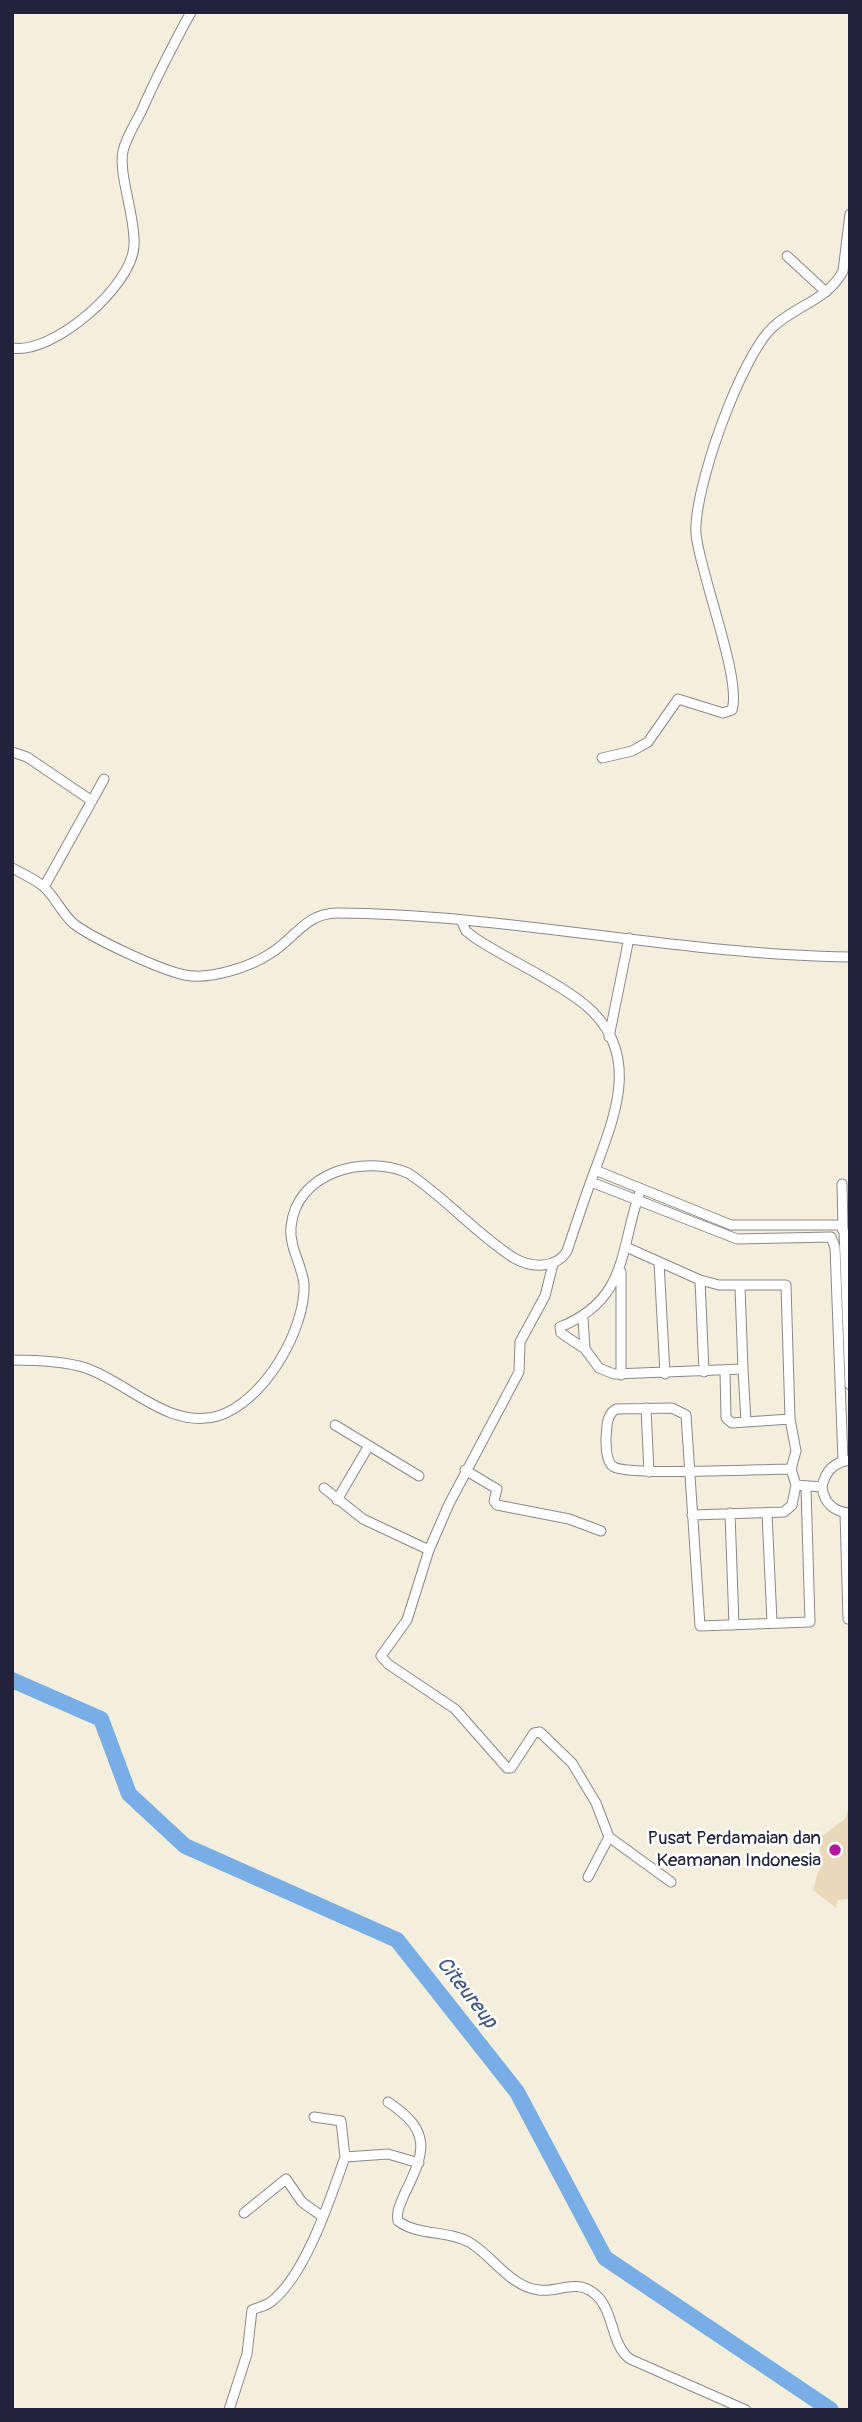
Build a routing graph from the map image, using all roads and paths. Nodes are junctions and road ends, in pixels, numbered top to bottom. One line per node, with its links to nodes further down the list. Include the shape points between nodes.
1 (191, 12): 6 (street, via 123,151 134,226 130,262 109,294 65,332 41,345)
2 (850, 215): 4 (street)
3 (787, 256): 5 (street)
4 (846, 273): 5 (street)
5 (826, 292): 8 (street, via 770,329 728,409 704,477 696,534 731,684 732,710 723,713 678,699 648,742)
6 (12, 348)
7 (12, 752): 10 (street, via 27,757)
8 (602, 758)
9 (104, 779): 10 (street)
10 (92, 802): 12 (street)
11 (12, 868): 12 (street)
12 (44, 887): 13 (street, via 71,921 88,933 170,971 192,976 262,958 306,923 328,913)
13 (461, 920): 14 (street); 16 (street, via 475,938 586,1006)
14 (629, 938): 15 (street, via 740,952); 16 (street)
15 (850, 957)
16 (610, 1037): 17 (street, via 621,1093)
17 (595, 1170): 18 (street); 20 (street)
18 (591, 1182): 21 (street); 25 (street, via 567,1251)
19 (842, 1184): 22 (street)
20 (641, 1189): 21 (street); 22 (street, via 732,1225 835,1224)
21 (637, 1200): 23 (street); 43 (street, via 737,1239 831,1237)
22 (844, 1229): 37 (street)
23 (626, 1247): 24 (street); 26 (street)
24 (659, 1262): 27 (street); 35 (street)
25 (553, 1264): 31 (street, via 527,1264 514,1258 408,1173 362,1165 325,1176 301,1199 291,1228 303,1279 299,1323 259,1388 225,1413 204,1418 182,1416 87,1368); 46 (street, via 545,1296 520,1342 519,1371)
26 (621, 1272): 29 (street); 36 (street)
27 (700, 1280): 28 (street); 34 (street)
28 (740, 1287): 32 (street); 39 (street, via 784,1284 787,1288)
29 (583, 1318): 30 (street); 30 (street, via 559,1330)
30 (585, 1349): 36 (street, via 599,1368)
31 (12, 1360)
32 (743, 1369): 33 (street); 40 (street)
33 (725, 1371): 34 (street); 40 (street, via 726,1418 732,1423)
34 (704, 1372): 35 (street)
35 (665, 1374): 36 (street)
36 (621, 1375)
37 (850, 1385)
38 (646, 1408): 44 (street, via 678,1409 686,1415); 47 (street); 47 (street, via 612,1411 606,1446 615,1469)
39 (790, 1419): 40 (street); 45 (street, via 796,1451)
40 (746, 1422)
41 (335, 1425): 42 (street)
42 (368, 1447): 48 (street); 52 (street)
43 (846, 1461): 50 (street, via 828,1470)
44 (691, 1469): 45 (street); 47 (street); 56 (street)
45 (791, 1469): 49 (street)
46 (465, 1471): 57 (street, via 496,1489 497,1505 569,1519); 58 (street)
47 (649, 1472)
48 (419, 1476)
49 (801, 1487): 50 (street); 54 (street, via 789,1509); 60 (street, via 810,1622)
50 (822, 1487): 55 (street, via 829,1504)
51 (324, 1488): 52 (street)
52 (337, 1500): 58 (street, via 376,1526)
53 (730, 1513): 54 (street); 56 (street); 61 (street)
54 (767, 1513): 60 (street)
55 (848, 1513): 59 (street)
56 (692, 1515): 61 (street, via 699,1624)
57 (601, 1531)
58 (429, 1549): 62 (street, via 407,1620 382,1652 383,1659 454,1709 507,1768 534,1733 540,1732 572,1763 596,1803)
59 (848, 1619)
60 (772, 1622): 61 (street)
61 (734, 1625)
62 (609, 1837): 63 (street); 64 (street)
63 (588, 1877)
64 (671, 1882)
65 (388, 2102): 68 (street, via 421,2136)
66 (314, 2117): 67 (street, via 341,2121)
67 (345, 2157): 68 (street, via 388,2154); 70 (street)
68 (419, 2163): 72 (street, via 397,2213 400,2224 469,2242 527,2287 545,2290 575,2285 594,2294 630,2359)
69 (244, 2213): 70 (street, via 286,2179 302,2202)
70 (323, 2217): 71 (street, via 281,2291 270,2303 252,2310 247,2354)
71 (229, 2410)
72 (746, 2410)

